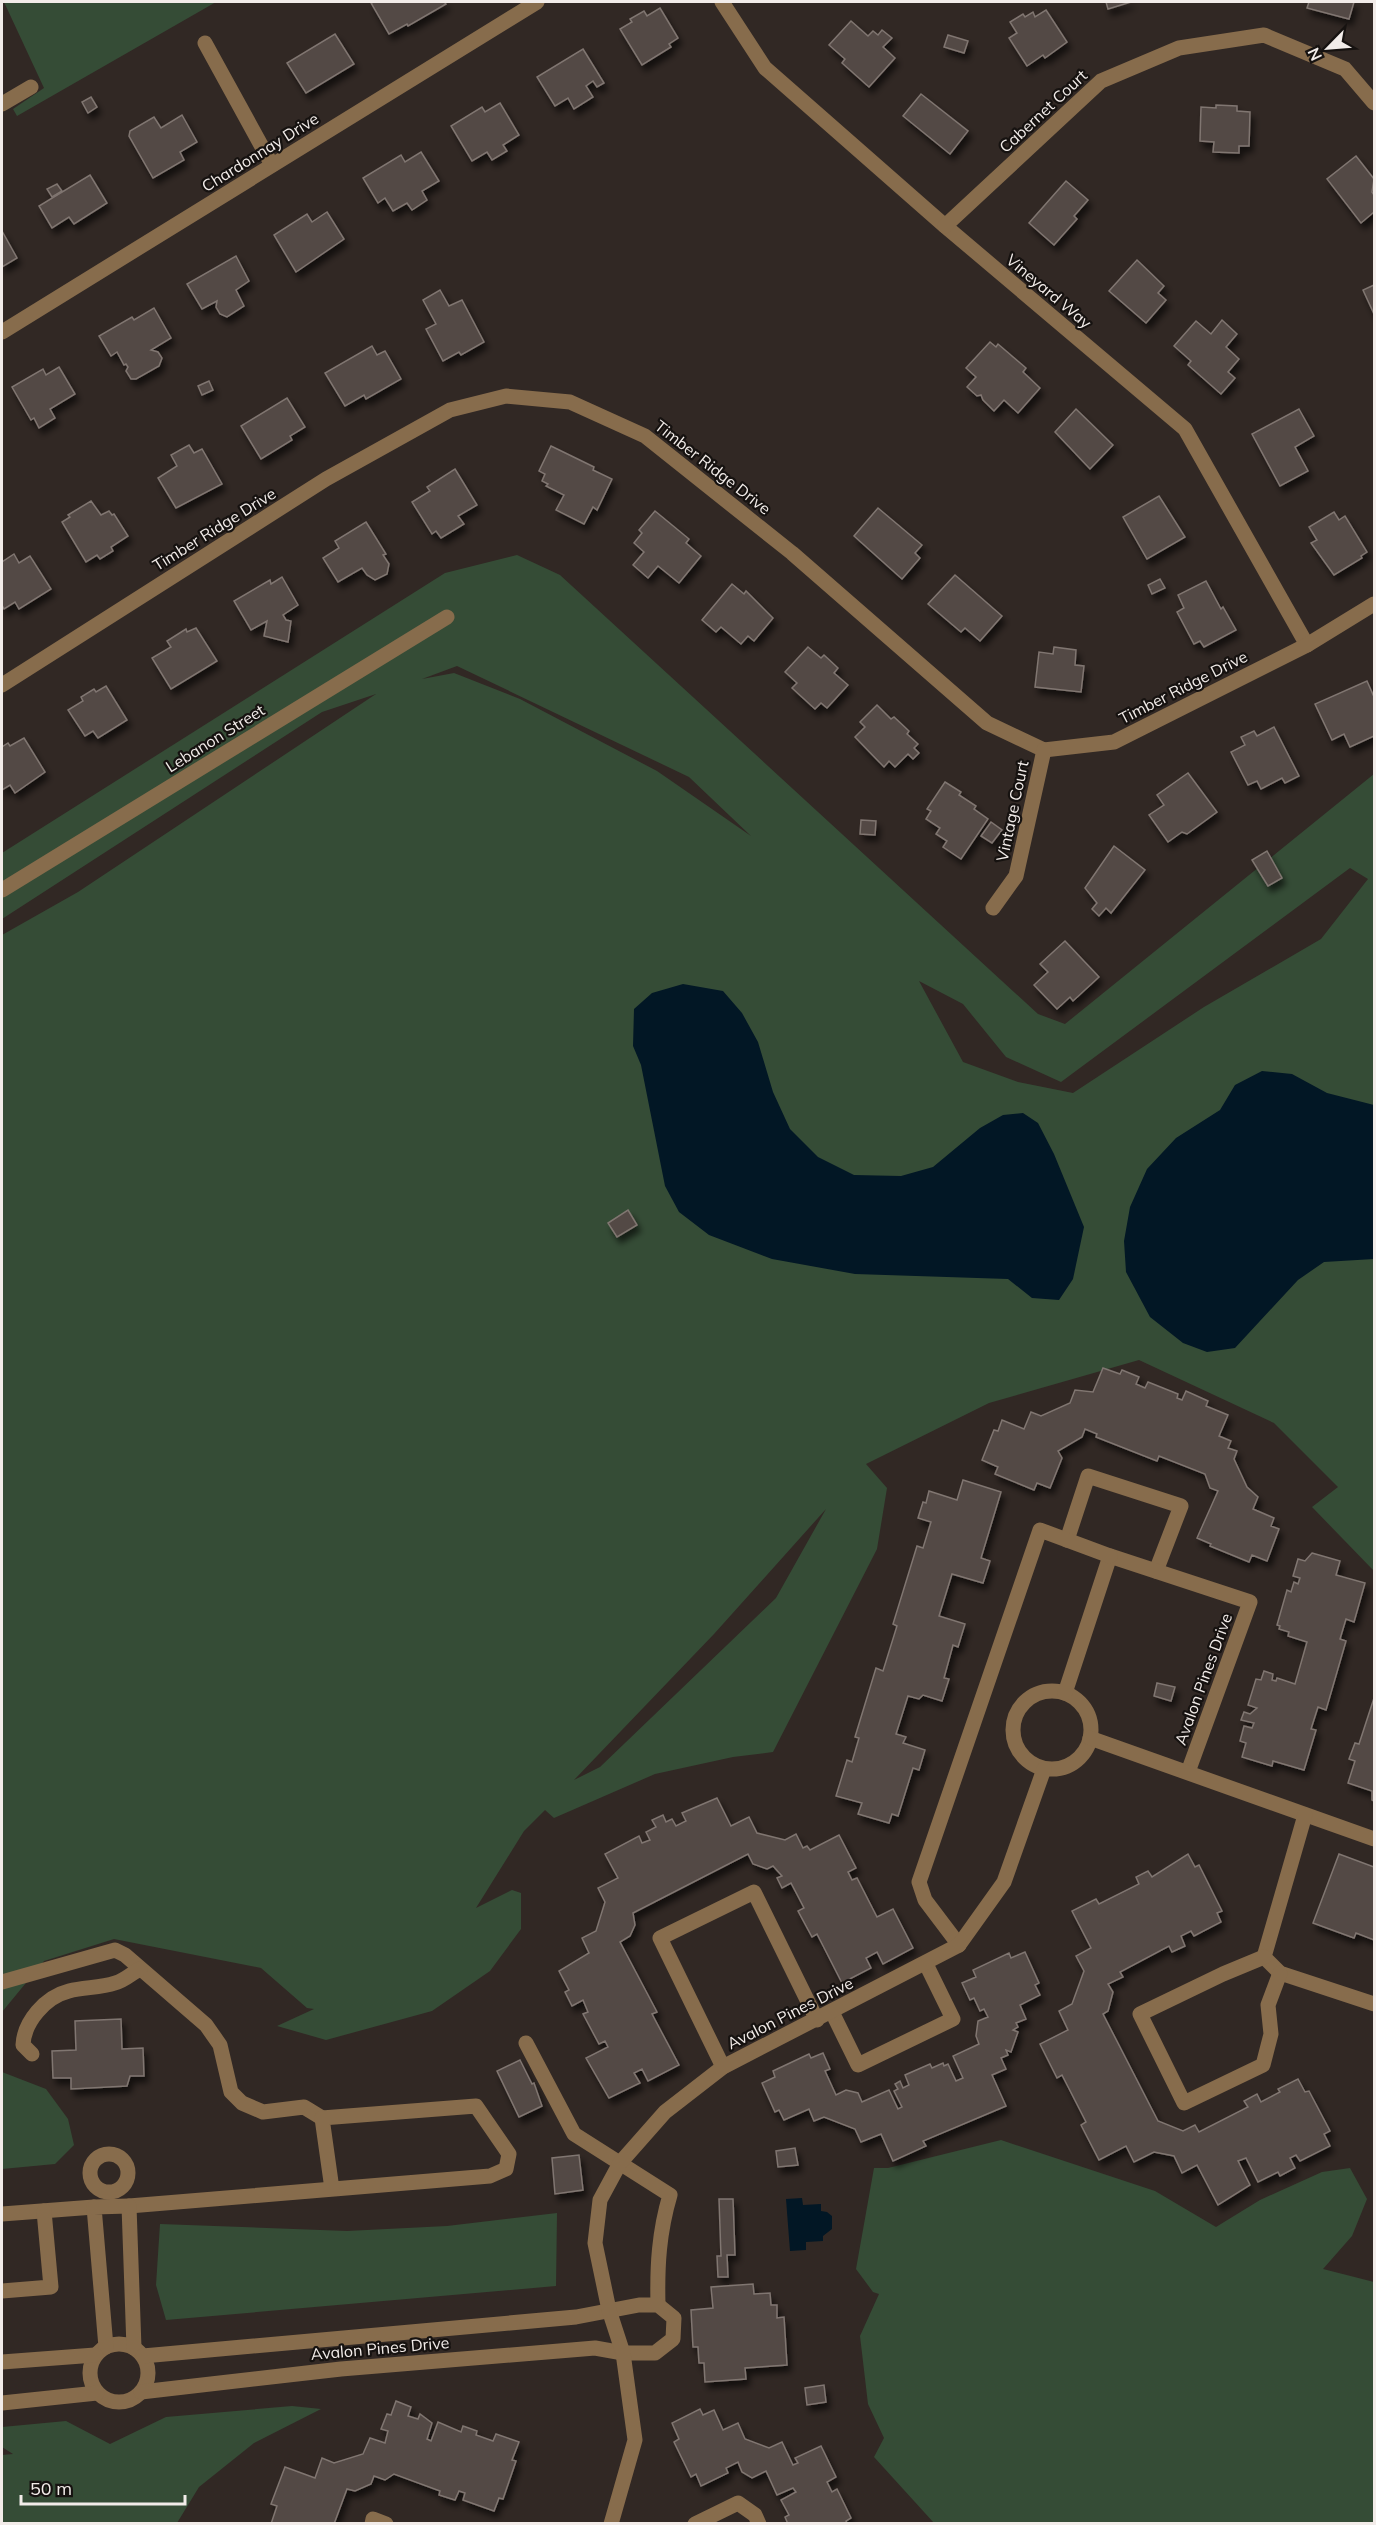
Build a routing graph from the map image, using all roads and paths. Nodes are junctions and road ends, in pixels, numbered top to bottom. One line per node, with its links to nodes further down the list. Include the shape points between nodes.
1 (537, 2): 7 (street, Chardonnay Drive)
2 (722, 2): 8 (street, Vineyard Way, via 765,68)
3 (205, 44): 7 (street)
4 (31, 87): 6 (street)
5 (1374, 103): 8 (street, Cabernet Court, via 1345,69 1264,35 1179,48 1101,81)
6 (2, 104)
7 (272, 165): 9 (street, Chardonnay Drive)
8 (945, 226): 12 (street, Vineyard Way, via 1185,429)
9 (2, 332)
10 (1374, 604): 12 (street, Timber Ridge Drive)
11 (447, 617): 15 (street, Lebanon Street)
12 (1306, 645): 14 (street, Timber Ridge Drive, via 1114,742)
13 (2, 685): 14 (street, Timber Ridge Drive, via 326,479 450,411 506,396 570,402 645,436 792,553 987,723)
14 (1044, 750): 16 (street, Vintage Court, via 1016,876)
15 (2, 890)
16 (993, 908)
17 (1067, 1540): 18 (street, Avalon Pines Drive); 19 (street, via 1088,1476 1181,1506); 26 (street, Avalon Pines Drive, via 1040,1530 919,1882 926,1900)
18 (1110, 1557): 19 (street, Avalon Pines Drive); 20 (street)
19 (1156, 1571): 23 (street, Avalon Pines Drive, via 1250,1602)
20 (1065, 1693): 21 (street, via 1088,1716); 22 (street, via 1052,1691 1034,1696 1020,1708 1015,1720 1013,1732 1019,1750 1032,1764)
21 (1090, 1738): 22 (street, via 1086,1750 1068,1766); 23 (street, Avalon Pines Drive)
22 (1044, 1769): 26 (street, Avalon Pines Drive, via 1004,1882)
23 (1188, 1772): 24 (street, Avalon Pines Drive)
24 (1305, 1815): 25 (street, Avalon Pines Drive); 27 (street)
25 (1374, 1839)
26 (960, 1945): 28 (street, Avalon Pines Drive)
27 (1264, 1957): 30 (street); 30 (street, via 1140,2014 1184,2103 1263,2065 1270,2034 1268,2005)
28 (926, 1964): 33 (street, Avalon Pines Drive); 33 (street, via 953,2019 858,2065)
29 (140, 1969): 31 (street, via 116,1950); 36 (street, via 117,1983 66,1992 50,2001 24,2032 23,2045); 38 (street, via 206,2025 220,2045 231,2092 242,2103 263,2112 304,2107)
30 (1280, 1973): 32 (street)
31 (2, 1982)
32 (1374, 2004)
33 (832, 2012): 34 (street, Avalon Pines Drive)
34 (817, 2020): 37 (street, Avalon Pines Drive); 37 (street, via 754,1892 660,1938)
35 (526, 2043): 39 (street, via 574,2134)
36 (32, 2054)
37 (723, 2067): 39 (street, Avalon Pines Drive, via 665,2112)
38 (322, 2118): 40 (street); 40 (street, via 476,2106 508,2154 506,2169 490,2176)
39 (620, 2163): 46 (street, via 670,2195 657,2259); 47 (street, Avalon Pines Drive, via 600,2200 595,2243)
40 (332, 2189): 41 (street)
41 (129, 2206): 42 (street, via 110,2200); 49 (street)
42 (94, 2207): 43 (street); 48 (street)
43 (45, 2211): 44 (street); 45 (street, via 51,2287)
44 (2, 2214)
45 (2, 2291)
46 (658, 2305): 47 (street); 50 (street, via 674,2318 673,2339 655,2353)
47 (609, 2310): 49 (street, Avalon Pines Drive, via 576,2317); 50 (street, Avalon Pines Drive)
48 (101, 2351): 49 (street, Avalon Pines Drive, via 121,2343); 51 (street, Avalon Pines Drive); 53 (street, via 90,2364 89,2374)
49 (139, 2352): 52 (street, via 148,2367)
50 (623, 2353): 52 (street, Avalon Pines Drive, via 595,2348 340,2369); 57 (street, Avalon Pines Drive, via 635,2440)
51 (2, 2362)
52 (141, 2392): 53 (street, Avalon Pines Drive, via 134,2398 114,2402)
53 (97, 2393): 54 (street, Avalon Pines Drive)
54 (2, 2403)
55 (372, 2523): 56 (street, via 373,2519)
56 (386, 2523)
57 (612, 2523)
58 (695, 2523): 59 (street, via 738,2503 755,2515)
59 (759, 2523)

